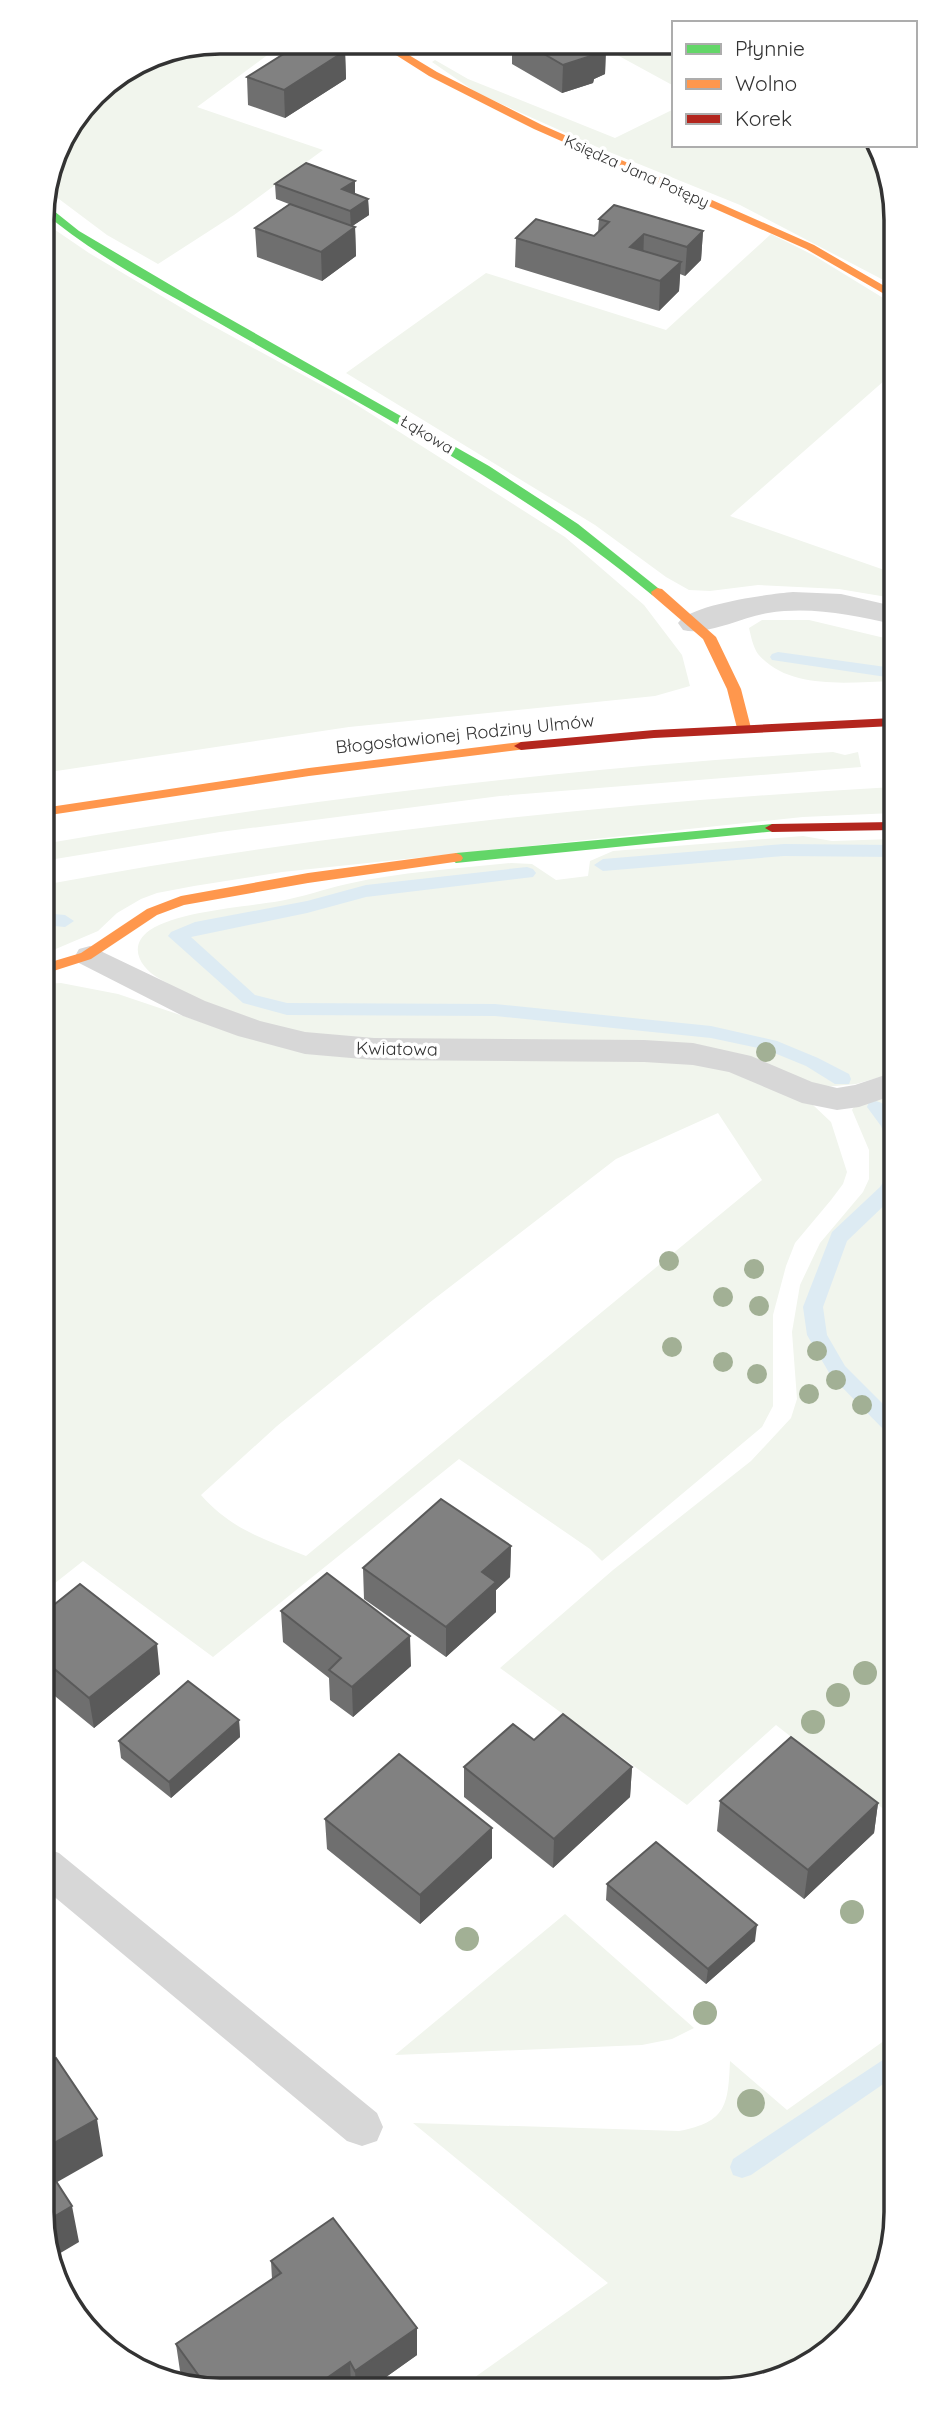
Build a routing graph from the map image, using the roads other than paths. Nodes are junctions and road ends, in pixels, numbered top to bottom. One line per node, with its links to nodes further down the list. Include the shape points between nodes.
1 (398, 54): 3 (street, Księdza Jana Potępy, via 500,110 812,247)
2 (55, 216): 5 (street, Łąkowa, via 75,233 297,363 435,437 534,500 625,564)
3 (884, 291)
4 (884, 613): 5 (street, via 822,601 783,600)
5 (694, 623): 7 (street, Łąkowa, via 709,637 724,664)
6 (884, 722): 7 (street, Błogosławionej Rodziny Ulmów)
7 (744, 728): 8 (street, Błogosławionej Rodziny Ulmów, via 575,740 319,770)
8 (55, 810)
9 (884, 826): 10 (street, via 797,826 635,839 311,878 178,901 146,915)
10 (90, 956): 11 (street); 12 (lane, Kwiatowa, via 175,1000 254,1030 307,1043 355,1049 644,1051 721,1059 820,1097 860,1096)
11 (55, 968)
12 (884, 1087)
13 (54, 1874): 14 (lane)
14 (362, 2127)

